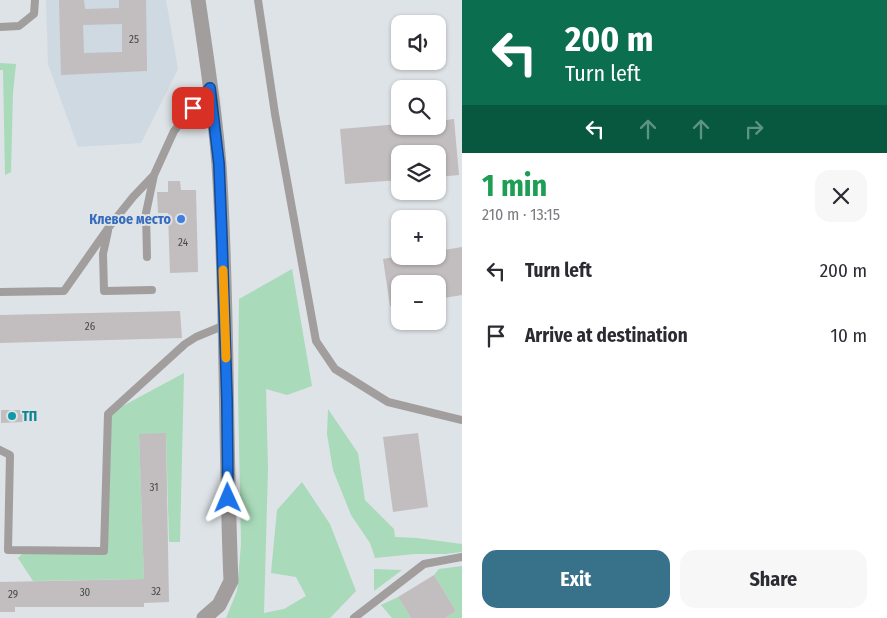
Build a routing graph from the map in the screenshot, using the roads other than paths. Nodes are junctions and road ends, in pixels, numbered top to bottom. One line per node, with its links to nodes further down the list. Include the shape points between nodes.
1 (34, 0): 4 (lane, via 34,14 19,26)
2 (198, 0): 5 (street)
3 (258, 0): 12 (lane, via 316,341 335,370 388,402)
4 (0, 27)
5 (210, 88): 6 (lane, via 174,131); 11 (street, via 219,164)
6 (154, 175): 7 (lane); 8 (lane, via 146,213)
7 (109, 227): 9 (lane, via 103,254 104,291); 10 (lane, via 64,291)
8 (147, 257)
9 (152, 290)
10 (0, 292)
11 (225, 325): 13 (lane, via 185,344 108,414 104,551 8,550 10,455); 15 (street, via 231,582 219,605)
12 (462, 420)
13 (0, 450)
14 (462, 557): 16 (lane, via 424,564)
15 (204, 618)
16 (354, 618)

